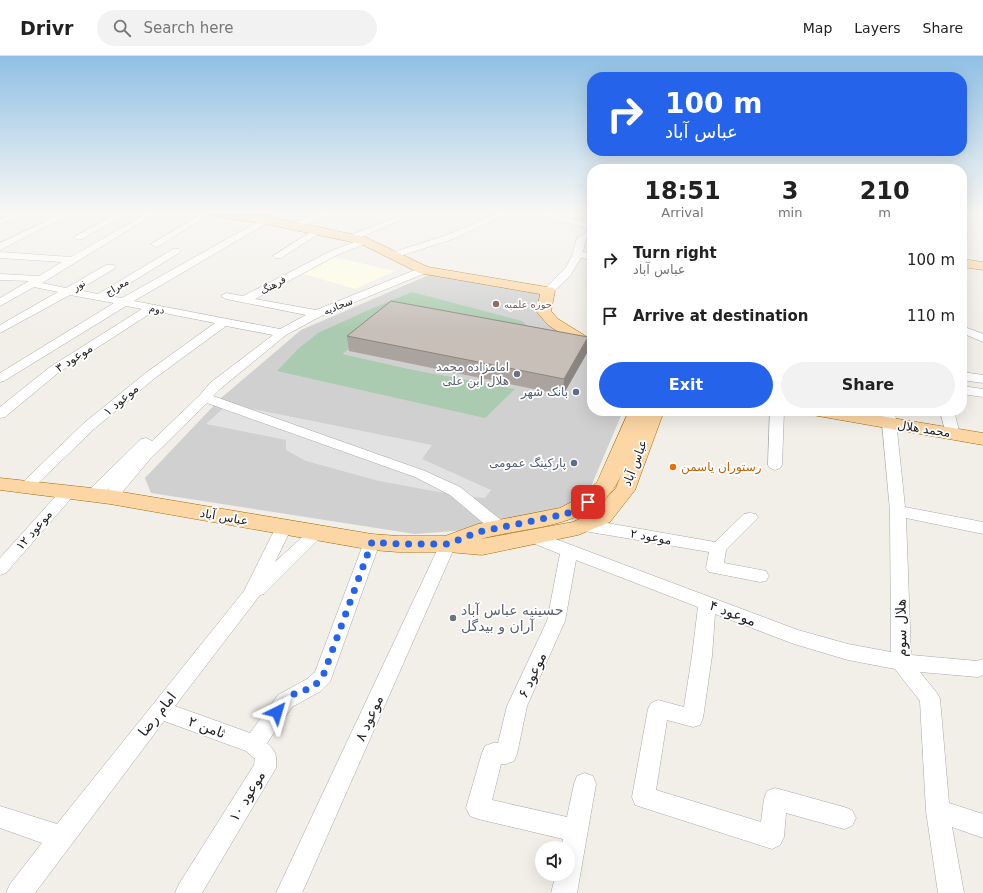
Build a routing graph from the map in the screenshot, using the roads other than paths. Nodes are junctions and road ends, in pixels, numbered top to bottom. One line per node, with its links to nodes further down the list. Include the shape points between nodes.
1 (85, 252): 13 (street)
2 (176, 252): 23 (street, معراج)
3 (210, 252): 26 (street)
4 (284, 252): 11 (street)
5 (336, 252): 24 (street, فرهنگ)
6 (388, 252): 10 (main road)
7 (403, 252): 10 (street)
8 (578, 254): 12 (street); 21 (street, via 567,275)
9 (0, 255): 13 (street)
10 (394, 255): 17 (main road)
11 (278, 256)
12 (587, 256)
13 (72, 260): 19 (street)
14 (967, 264): 16 (main road)
15 (110, 268): 20 (street, نور)
16 (982, 268)
17 (424, 270): 21 (main road); 28 (street, سجادیه)
18 (0, 277): 19 (street, دوم)
19 (37, 281): 20 (street, دوم); 25 (street)
20 (69, 291): 23 (street, دوم); 30 (street, نور)
21 (548, 291): 34 (main road, via 544,312 553,322)
22 (226, 296): 24 (street)
23 (100, 298): 26 (street, دوم)
24 (246, 300): 28 (street)
25 (2, 301)
26 (124, 302): 27 (street, دوم); 35 (street)
27 (152, 308): 29 (street, دوم); 36 (street, موعود ۳)
28 (317, 314): 32 (street, سجادیه)
29 (224, 322): 32 (street, دوم); 55 (street, موعود ۱, via 151,375 89,426)
30 (0, 330)
31 (967, 331): 33 (street)
32 (282, 333): 40 (street, سجادیه)
33 (983, 338)
34 (587, 344)
35 (20, 366): 36 (street); 38 (street)
36 (54, 370): 44 (street, موعود ۳)
37 (967, 377): 39 (street)
38 (0, 378)
39 (983, 379)
40 (215, 386): 43 (street, سجادیه); 57 (street, via 196,397 176,414)
41 (967, 391): 42 (street)
42 (983, 393)
43 (205, 398): 57 (street, سجادیه); 62 (street, via 420,474 455,491)
44 (0, 414)
45 (636, 416): 62 (main road, عباس آباد, via 606,485 588,502 566,514)
46 (653, 416): 60 (main road, عباس آباد, via 625,490 602,517)
47 (776, 416): 53 (street)
48 (876, 416): 50 (main road, محمد هلال)
49 (948, 416): 51 (street)
50 (888, 417): 51 (main road, محمد هلال); 58 (street, هلال سوم)
51 (953, 434): 52 (main road, محمد هلال)
52 (983, 439)
53 (775, 465)
54 (0, 484): 55 (main road, عباس آباد)
55 (26, 487): 56 (main road, عباس آباد)
56 (69, 491): 57 (main road, عباس آباد); 70 (street, موعود ۱۲)
57 (101, 496): 61 (main road, عباس آباد)
58 (898, 511): 63 (street); 74 (street, هلال سوم)
59 (750, 518): 68 (street)
60 (584, 525): 65 (main road, عباس آباد); 68 (street, موعود ۲)
61 (284, 527): 64 (main road, عباس آباد); 72 (street, امام رضا)
62 (500, 528): 67 (main road, عباس آباد, via 478,532)
63 (983, 528)
64 (317, 533): 66 (main road, عباس آباد); 72 (street)
65 (536, 538): 67 (main road, عباس آباد, via 482,547); 69 (street, موعود ۴)
66 (372, 542): 67 (main road, عباس آباد); 77 (street, via 323,676 311,689 290,696 284,701)
67 (448, 544): 89 (street, موعود ۸)
68 (718, 548): 71 (street, via 715,568)
69 (570, 551): 73 (street, موعود ۴); 83 (street, موعود ۶, via 556,621 517,706 506,754 493,753 478,808)
70 (0, 569)
71 (760, 576)
72 (251, 595): 76 (street, امام رضا)
73 (708, 604): 74 (street, موعود ۴, via 794,636 848,652); 81 (street, via 692,718 658,709 643,797 772,837 775,799)
74 (901, 662): 75 (street, موعود ۴); 79 (street, هلال سوم, via 930,699)
75 (983, 667)
76 (160, 710): 77 (street, ثامن ۲); 84 (street, امام رضا)
77 (254, 744): 88 (street, موعود ۱۰, via 266,756 264,768)
78 (585, 784): 83 (street)
79 (938, 811): 82 (street); 91 (street, هلال سوم)
80 (0, 817): 84 (street)
81 (844, 818)
82 (983, 826)
83 (575, 830): 85 (street)
84 (62, 838): 87 (street, امام رضا)
85 (573, 841)
86 (566, 881): 90 (street)
87 (19, 893)
88 (188, 893)
89 (289, 893)
90 (564, 893)
91 (951, 893)

